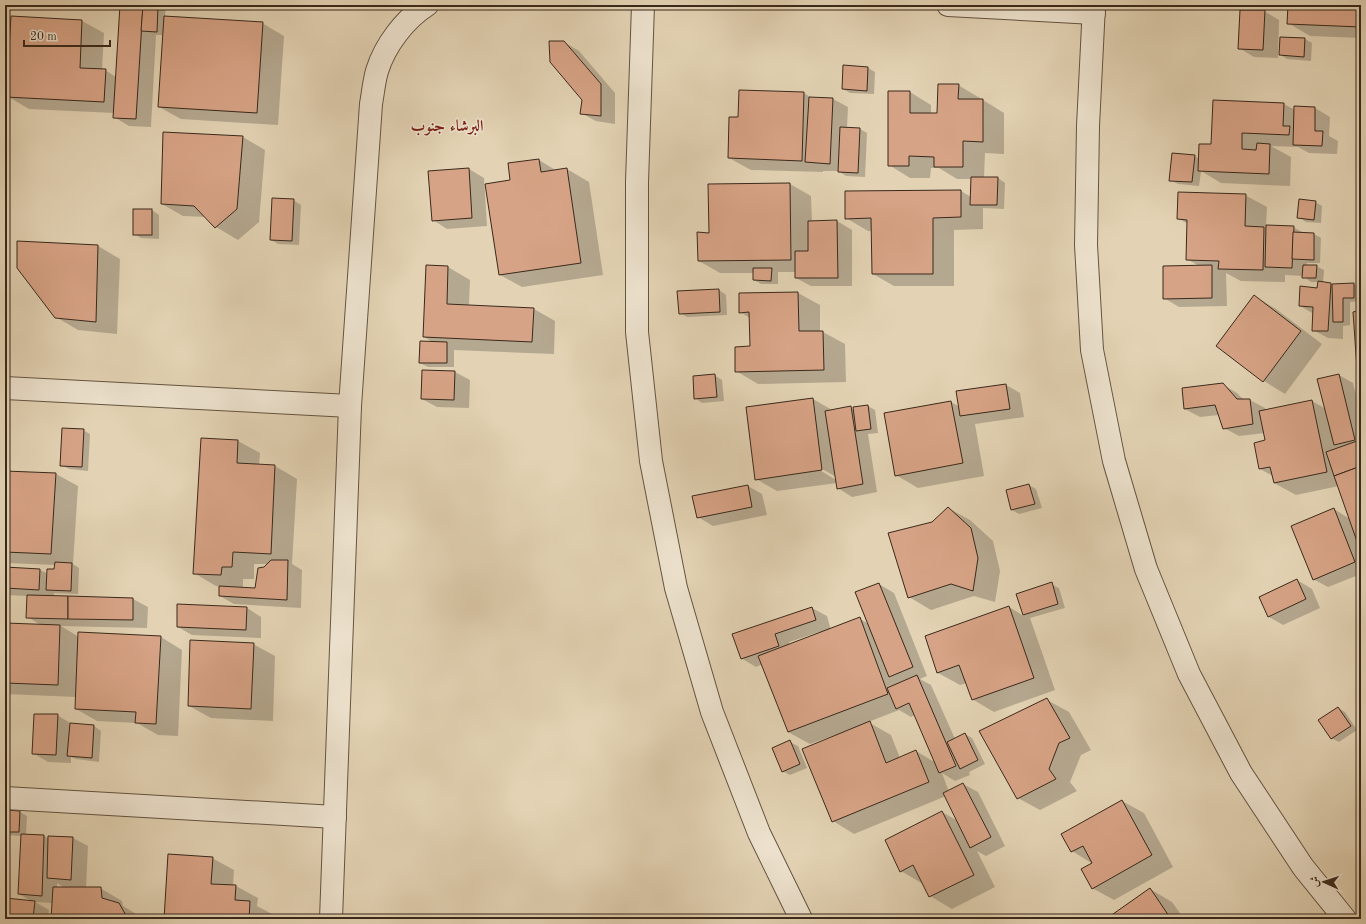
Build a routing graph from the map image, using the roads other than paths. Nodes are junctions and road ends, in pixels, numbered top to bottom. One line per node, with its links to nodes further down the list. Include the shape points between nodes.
1 (643, 5): 10 (street, via 637,182 637,332 651,461 676,588 712,712 759,833)
2 (948, 5): 4 (street)
3 (418, 8): 6 (street, via 392,39 377,70 371,104)
4 (1094, 9): 11 (street, via 1088,126 1086,245 1092,350 1114,461 1146,569 1189,674 1241,773 1303,867)
5 (5, 388): 6 (street)
6 (350, 406): 8 (street)
7 (5, 798): 8 (street)
8 (335, 817): 9 (street)
9 (330, 919)
10 (801, 919)
11 (1345, 919)

